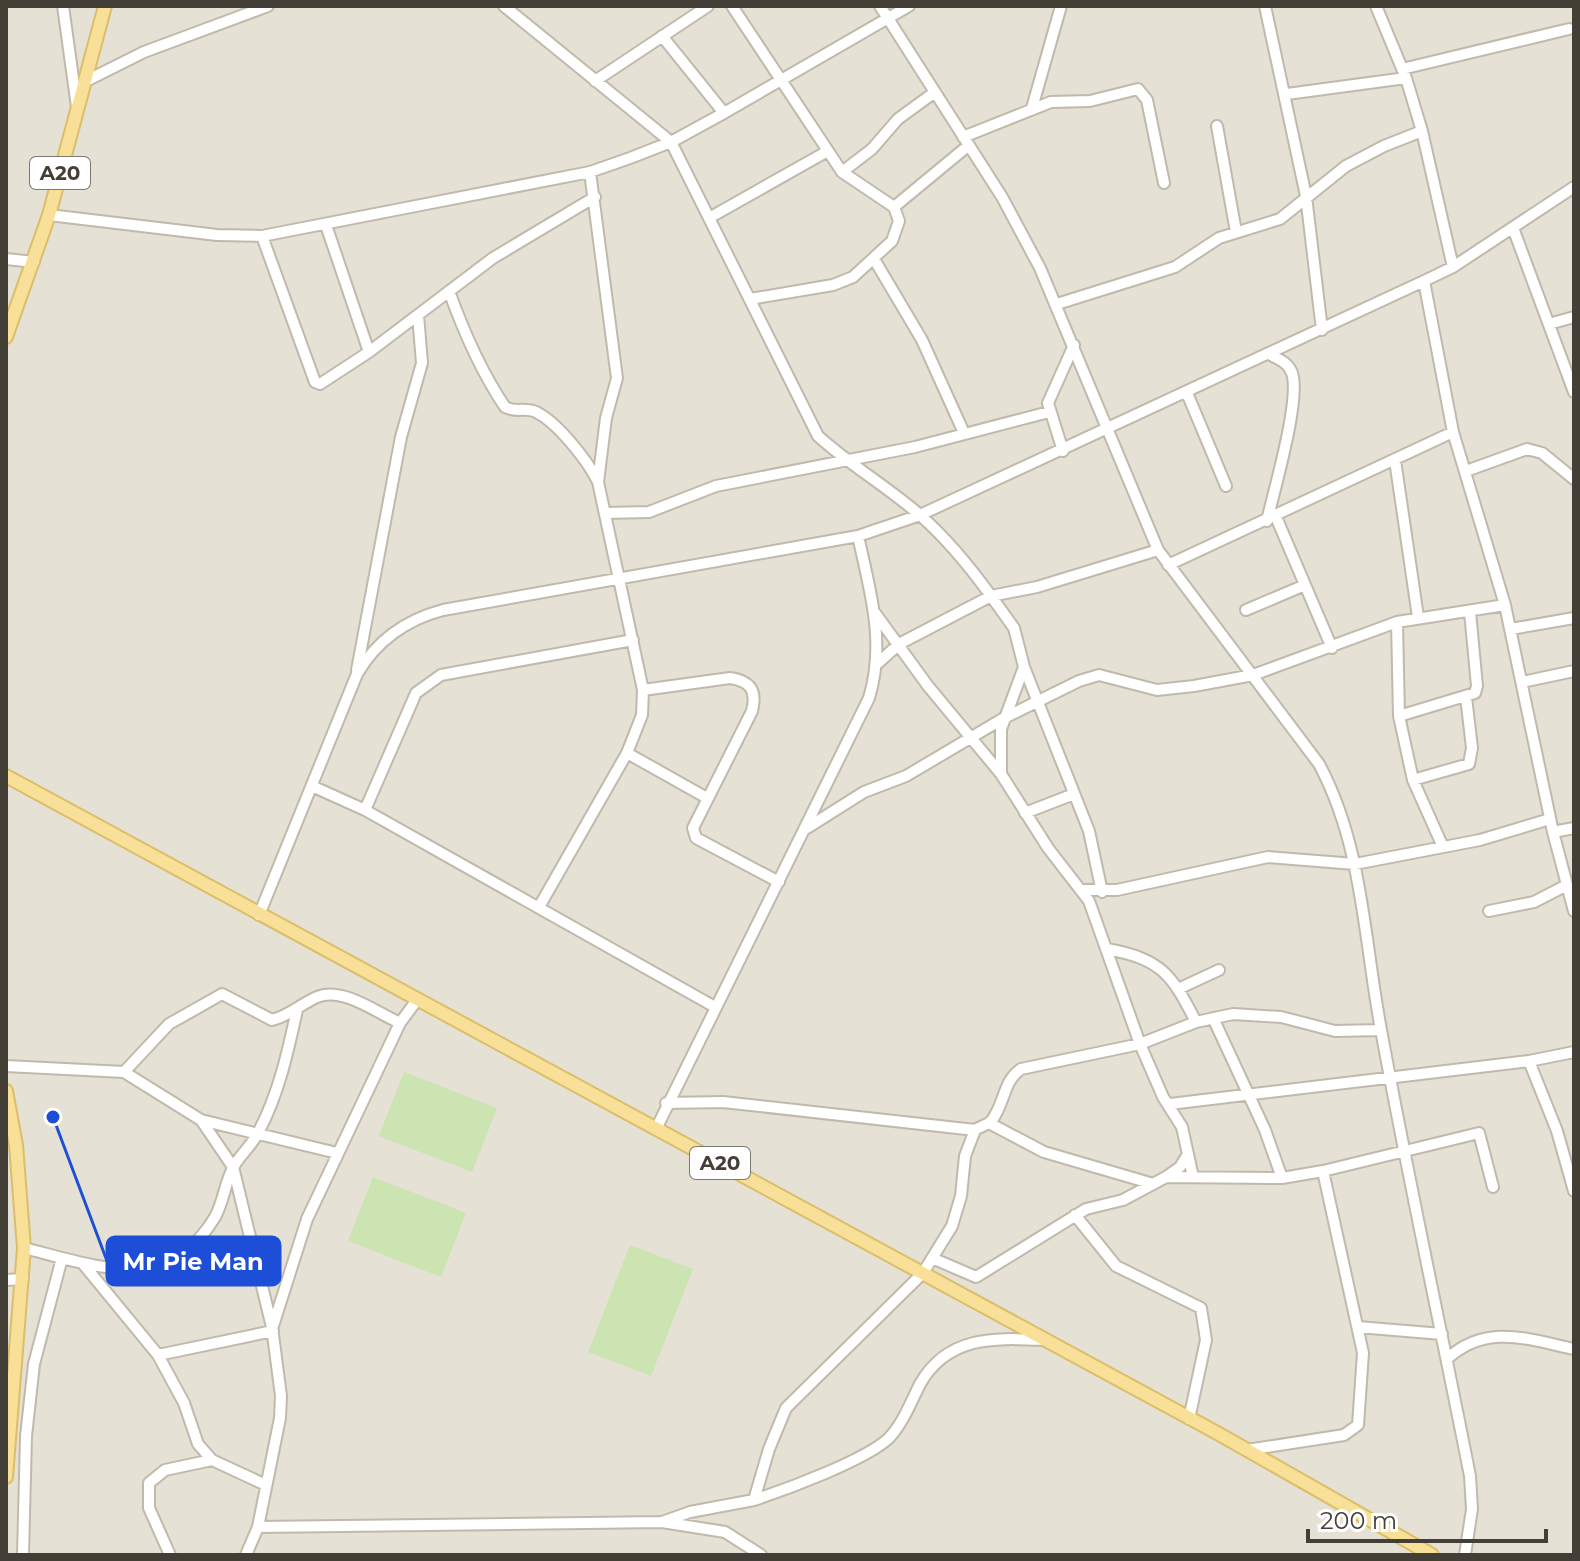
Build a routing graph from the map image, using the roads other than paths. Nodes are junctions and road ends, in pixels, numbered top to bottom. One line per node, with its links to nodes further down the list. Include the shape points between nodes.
1 (63, 6): 21 (street)
2 (105, 6): 18 (main road, A20)
3 (268, 6): 18 (street, via 144,52)
4 (504, 6): 17 (street)
5 (708, 6): 14 (street)
6 (732, 6): 16 (street)
7 (880, 6): 12 (street)
8 (909, 6): 12 (street)
9 (1061, 6): 22 (street)
10 (1265, 6): 20 (street)
11 (1376, 6): 15 (street)
12 (889, 17): 16 (street); 19 (street)
13 (1569, 29): 15 (street)
14 (662, 36): 17 (street); 23 (street)
15 (1404, 74): 20 (street); 25 (street)
16 (782, 78): 23 (street); 28 (street)
17 (595, 81): 27 (street)
18 (84, 82): 21 (main road, A20)
19 (935, 92): 26 (street); 30 (street)
20 (1287, 94): 33 (street)
21 (77, 108): 36 (main road, A20)
22 (1032, 108): 26 (street); 31 (street, via 1142,92)
23 (724, 113): 27 (street)
24 (1217, 126): 40 (street)
25 (1422, 131): 33 (street, via 1346,166); 45 (street)
26 (966, 141): 35 (street); 49 (street)
27 (671, 142): 29 (street); 37 (street)
28 (826, 152): 30 (street); 37 (street)
29 (590, 172): 34 (street); 38 (street)
30 (842, 172): 35 (street)
31 (1164, 183)
32 (1574, 187): 39 (street)
33 (1306, 196): 40 (street, via 1280,219); 53 (street)
34 (595, 197): 47 (street); 69 (street, via 617,378)
35 (894, 207): 43 (street, via 898,230)
36 (49, 215): 41 (street); 44 (main road, A20)
37 (709, 218): 48 (street)
38 (326, 225): 41 (street); 56 (street)
39 (1513, 228): 45 (street); 52 (street)
40 (1236, 232): 49 (street, via 1175,267)
41 (262, 236): 56 (street, via 316,384)
42 (6, 259): 44 (street)
43 (874, 259): 48 (street, via 844,283); 63 (street, via 922,340)
44 (34, 262): 54 (main road, A20)
45 (1453, 267): 46 (street)
46 (1424, 281): 53 (street); 62 (street)
47 (449, 291): 50 (street); 69 (street, via 480,368 505,407 538,413 583,455)
48 (750, 299): 66 (street, via 813,428)
49 (1057, 304): 55 (street)
50 (418, 315): 56 (street); 94 (street, via 422,363 401,437)
51 (1574, 317): 52 (street)
52 (1549, 324): 58 (street)
53 (1322, 330): 57 (street)
54 (6, 337)
55 (1074, 345): 60 (street, via 1049,397); 61 (street)
56 (369, 352)
57 (1269, 354): 59 (street); 73 (street, via 1292,371 1294,395)
58 (1574, 392)
59 (1187, 393): 61 (street); 70 (street)
60 (1049, 412): 63 (street); 64 (street)
61 (1107, 431): 64 (street); 75 (street)
62 (1453, 432): 65 (street); 67 (street)
63 (964, 433): 66 (street)
64 (1063, 451): 72 (street)
65 (1395, 460): 73 (street); 84 (street)
66 (846, 462): 71 (street, via 716,486 649,512); 72 (street)
67 (1466, 471): 68 (street, via 1527,449 1542,453); 80 (street)
68 (1574, 479)
69 (598, 482): 71 (street)
70 (1226, 486)
71 (605, 513): 77 (street)
72 (920, 515): 74 (street); 79 (street)
73 (1272, 519): 76 (street); 78 (street)
74 (858, 536): 77 (street); 83 (street)
75 (1158, 550): 76 (street); 79 (street)
76 (1168, 565): 95 (street)
77 (621, 577): 88 (street); 94 (street, via 424,615 377,645)
78 (1305, 585): 81 (street); 90 (street)
79 (991, 596): 89 (street); 92 (street, via 1014,628)
80 (1505, 605): 82 (street); 87 (street)
81 (1246, 610)
82 (1470, 612): 84 (street); 98 (street, via 1477,686)
83 (875, 613): 89 (street); 91 (street)
84 (1418, 617): 86 (street)
85 (1574, 618): 87 (street)
86 (1397, 622): 90 (street); 100 (street)
87 (1511, 629): 96 (street)
88 (633, 640): 97 (street); 110 (street, via 429,680 416,693)
89 (899, 644): 91 (street); 102 (street)
90 (1332, 648): 95 (street)
91 (878, 663): 113 (street, via 869,698)
92 (1024, 667): 99 (street); 101 (street)
93 (1574, 671): 96 (street)
94 (357, 674): 107 (street)
95 (1253, 675): 99 (street, via 1170,690 1099,675 1056,689); 117 (street, via 1325,775)
96 (1522, 682): 112 (street)
97 (643, 690): 103 (street, via 642,715); 109 (street, via 730,678 751,686 752,711)
98 (1466, 697): 100 (street); 106 (street, via 1469,764)
99 (1037, 702): 101 (street); 108 (street)
100 (1399, 716): 106 (street)
101 (1004, 718): 102 (street); 104 (street, via 998,753)
102 (969, 737): 104 (street); 113 (street)
103 (627, 753): 109 (street); 122 (street)
104 (1001, 774): 111 (street)
105 (6, 776): 125 (main road, A20)
106 (1413, 780): 116 (street)
107 (314, 787): 110 (street); 125 (street)
108 (1074, 794): 111 (street); 121 (street, via 1089,831)
109 (707, 798): 118 (street, via 693,828 696,838)
110 (365, 810): 122 (street)
111 (1025, 813): 120 (street)
112 (1550, 819): 115 (street); 116 (street)
113 (807, 828): 118 (street)
114 (1574, 828): 115 (street)
115 (1553, 832): 119 (street)
116 (1443, 847): 117 (street)
117 (1355, 864): 121 (street, via 1268,857); 135 (street)
118 (779, 882): 130 (street)
119 (1567, 885): 123 (street, via 1534,902); 124 (street)
120 (1082, 890): 121 (street); 126 (street)
121 (1102, 892)
122 (539, 907): 130 (street)
123 (1489, 911)
124 (1574, 911)
125 (259, 915): 129 (main road, A20)
126 (1107, 949): 128 (street, via 1148,960); 136 (street)
127 (1219, 970): 128 (street)
128 (1178, 989): 133 (street)
129 (417, 1000): 134 (street); 150 (main road, A20)
130 (715, 1007): 145 (street)
131 (297, 1010): 134 (street, via 315,997 336,994); 140 (street, via 272,1020 222,994 169,1024); 152 (street, via 284,1067)
132 (1213, 1018): 133 (street); 135 (street, via 1247,1013 1335,1031); 143 (street)
133 (1196, 1022): 136 (street)
134 (400, 1023): 154 (street)
135 (1381, 1030): 141 (street)
136 (1140, 1044): 146 (street); 148 (street, via 1021,1069 1009,1080)
137 (1574, 1052): 138 (street)
138 (1529, 1061): 141 (street); 165 (street)
139 (6, 1066): 140 (street)
140 (124, 1072): 147 (street)
141 (1389, 1076): 143 (street); 153 (street)
142 (6, 1091): 167 (main road)
143 (1249, 1094): 144 (street); 156 (street)
144 (1196, 1102): 146 (street); 149 (street)
145 (666, 1103): 150 (street); 151 (street, via 723,1102)
146 (1170, 1104): 149 (street)
147 (201, 1120): 152 (street); 157 (street)
148 (989, 1123): 151 (street); 163 (street, via 1044,1152)
149 (1182, 1127): 155 (street)
150 (656, 1129): 171 (main road, A20)
151 (975, 1130): 169 (street, via 965,1156 958,1210)
152 (258, 1135): 154 (street); 157 (street)
153 (1404, 1149): 158 (street); 164 (street, via 1479,1133); 176 (street)
154 (337, 1153): 175 (street, via 307,1219)
155 (1188, 1154): 159 (street); 160 (street)
156 (1275, 1156): 161 (street); 162 (street)
157 (233, 1167): 170 (street, via 217,1214 174,1259 152,1269); 175 (street)
158 (1323, 1171): 162 (street); 174 (street)
159 (1166, 1177): 160 (street); 163 (street)
160 (1193, 1177): 161 (street)
161 (1260, 1178): 162 (street)
162 (1282, 1178)
163 (1150, 1183): 166 (street, via 1123,1200)
164 (1493, 1187)
165 (1574, 1191)
166 (1075, 1215): 169 (street, via 980,1276 971,1277); 182 (street, via 1116,1266 1201,1308 1206,1340)
167 (24, 1248): 168 (street); 172 (main road)
168 (62, 1258): 170 (street); 191 (street, via 34,1364 25,1450)
169 (932, 1258): 171 (street)
170 (84, 1265): 180 (street)
171 (923, 1273): 177 (main road, A20); 188 (street, via 786,1408)
172 (23, 1279): 173 (street); 179 (main road)
173 (6, 1280)
174 (1358, 1327): 176 (street); 184 (street, via 1364,1367 1353,1431)
175 (273, 1329): 180 (street); 187 (street, via 280,1418)
176 (1442, 1334): 181 (street)
177 (1047, 1340): 182 (main road, A20); 188 (street, via 993,1337 950,1350 930,1367 899,1425 881,1444 794,1487)
178 (1574, 1349): 181 (street, via 1487,1337 1471,1340)
179 (11, 1351): 183 (main road)
180 (158, 1355): 185 (street, via 184,1403 193,1436)
181 (1447, 1359): 196 (street, via 1472,1492)
182 (1189, 1419): 184 (main road, A20)
183 (8, 1433): 186 (main road)
184 (1247, 1450): 195 (main road, A20)
185 (212, 1460): 187 (street); 192 (street, via 165,1470 149,1483 149,1508)
186 (6, 1477)
187 (266, 1485): 190 (street)
188 (754, 1500): 189 (street)
189 (662, 1522): 190 (street); 194 (street, via 725,1532)
190 (258, 1527): 193 (street)
191 (23, 1555)
192 (170, 1555)
193 (246, 1555)
194 (761, 1555)
195 (1432, 1555)
196 (1465, 1555)

